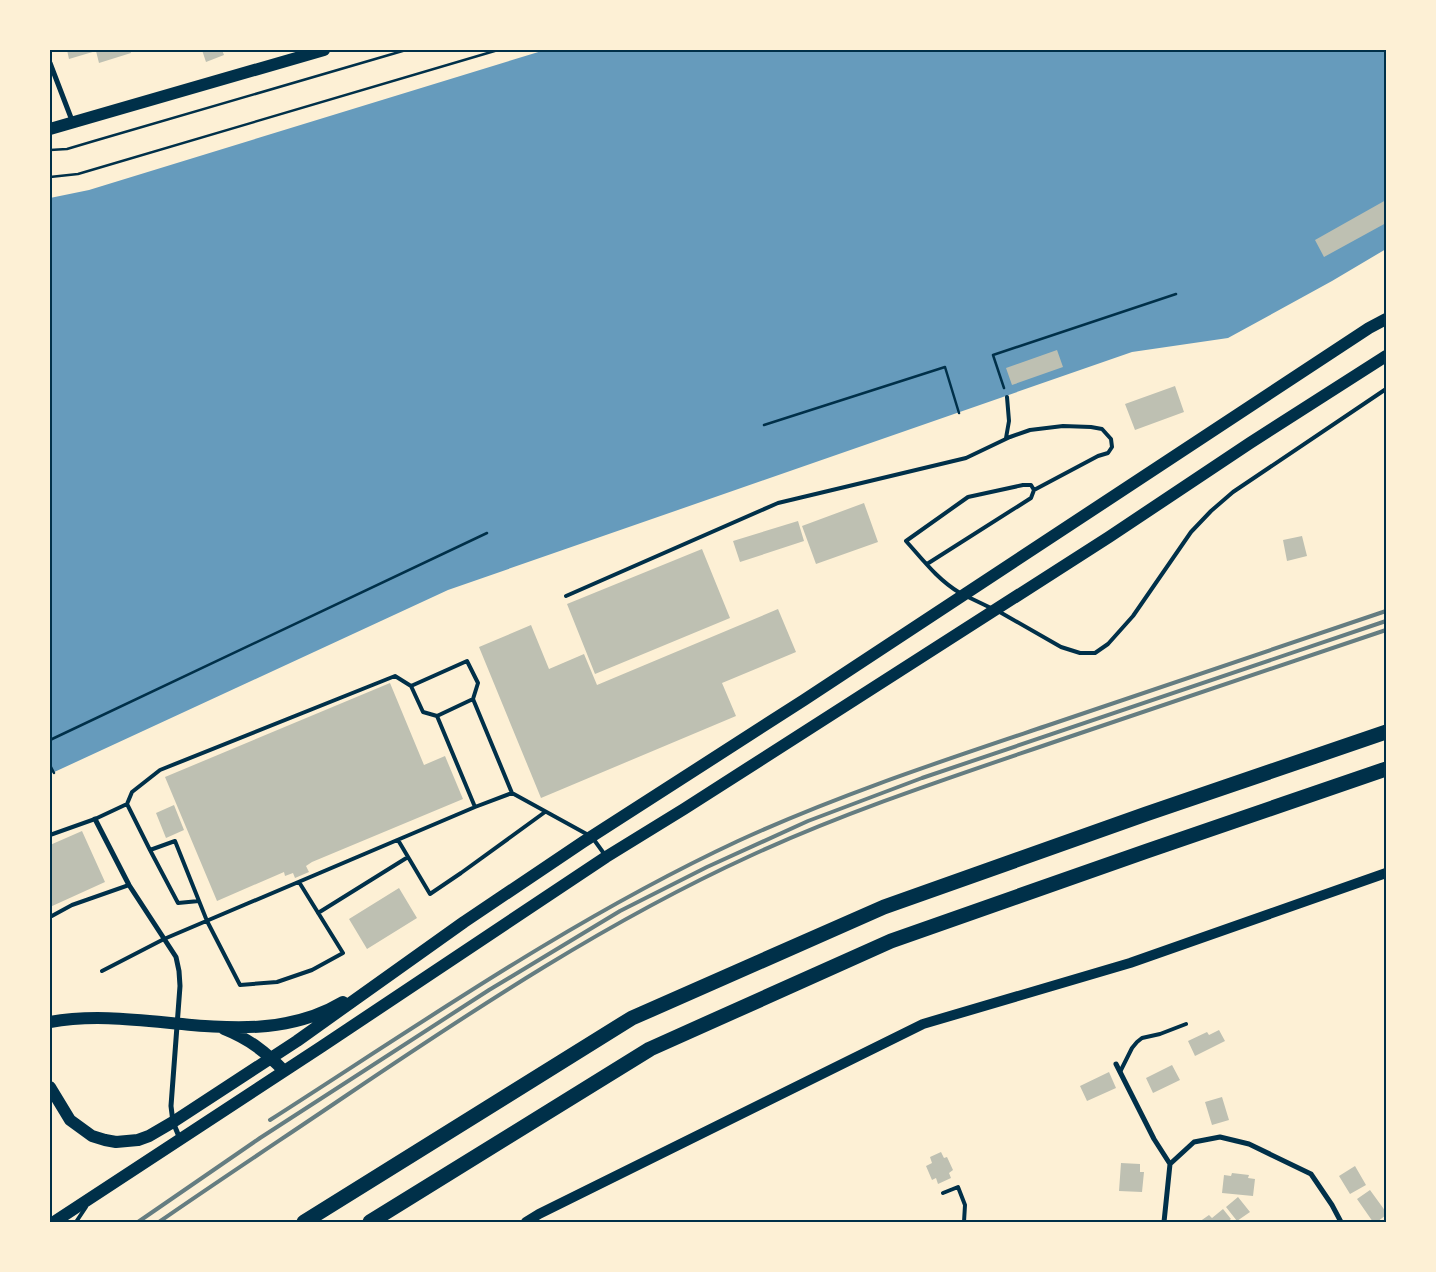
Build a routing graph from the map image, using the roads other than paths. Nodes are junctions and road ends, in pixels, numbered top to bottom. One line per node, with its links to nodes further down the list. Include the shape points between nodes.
1 (324, 50): 2 (main road)
2 (305, 53): 5 (main road)
3 (50, 63): 4 (street)
4 (52, 75): 5 (street)
5 (74, 123): 6 (main road)
6 (50, 129)
7 (1386, 319): 14 (main road)
8 (1386, 356): 16 (main road)
9 (1386, 389): 16 (lane, via 1233,492 1211,511 1191,532 1133,616 1108,644 1095,653 1080,653 1061,647)
10 (1007, 397): 11 (lane, via 1009,421)
11 (1006, 438): 12 (lane, via 1030,430 1063,426 1102,429 1111,439 1112,447 1108,453); 15 (lane, via 966,458 778,503)
12 (1034, 490): 13 (lane, via 1031,498); 13 (lane, via 1031,485 1023,485 968,497 906,541)
13 (928, 564): 14 (lane, via 947,586)
14 (963, 595): 16 (lane); 28 (main road)
15 (566, 596)
16 (995, 610): 32 (main road)
17 (411, 686): 18 (lane, via 467,661 478,683); 19 (lane, via 423,712); 23 (lane, via 395,676 160,770 132,792)
18 (473, 699): 19 (lane); 22 (lane)
19 (437, 716): 24 (lane)
20 (1386, 732): 59 (highway, via 884,907 632,1018)
21 (1386, 769): 60 (highway, via 891,941 650,1049)
22 (512, 793): 24 (lane); 25 (lane)
23 (127, 804): 26 (lane); 30 (lane)
24 (475, 807): 29 (lane)
25 (545, 812): 28 (lane); 31 (lane, via 430,894)
26 (95, 819): 27 (lane); 35 (street)
27 (50, 836)
28 (592, 837): 32 (lane); 42 (main road, via 464,922)
29 (398, 840): 31 (lane); 34 (lane)
30 (150, 850): 36 (lane, via 178,903); 36 (lane, via 175,841)
31 (408, 857): 37 (lane)
32 (606, 857): 49 (main road)
33 (1386, 873): 61 (main road, via 1130,963 923,1024)
34 (299, 882): 37 (lane); 39 (lane)
35 (129, 885): 38 (lane, via 72,904); 40 (street)
36 (199, 901): 39 (lane)
37 (318, 913): 39 (lane, via 343,953 312,970 277,982 240,985)
38 (50, 917)
39 (207, 921): 40 (lane)
40 (164, 939): 41 (lane); 44 (street, via 176,957 180,971)
41 (102, 971)
42 (383, 982): 46 (main road, via 316,1015 276,1025); 47 (main road)
43 (50, 1022): 44 (main road, via 79,1017)
44 (178, 1023): 46 (main road); 52 (street)
45 (1186, 1024): 50 (lane, via 1136,1042)
46 (219, 1028): 47 (main road, via 257,1045)
47 (271, 1058): 49 (main road); 52 (main road)
48 (1116, 1064): 50 (street)
49 (284, 1071): 53 (main road)
50 (1120, 1072): 54 (street)
51 (50, 1087): 52 (main road, via 70,1120 92,1136 105,1140 138,1140)
52 (173, 1122): 53 (street)
53 (180, 1139): 56 (main road)
54 (1170, 1164): 63 (street); 64 (street, via 1194,1142 1220,1137 1249,1144 1310,1174)
55 (943, 1193): 62 (lane, via 958,1187 965,1205)
56 (93, 1196): 57 (main road); 58 (lane)
57 (54, 1222)
58 (76, 1222)
59 (304, 1222)
60 (370, 1222)
61 (526, 1222)
62 (964, 1222)
63 (1164, 1222)
64 (1341, 1222)

